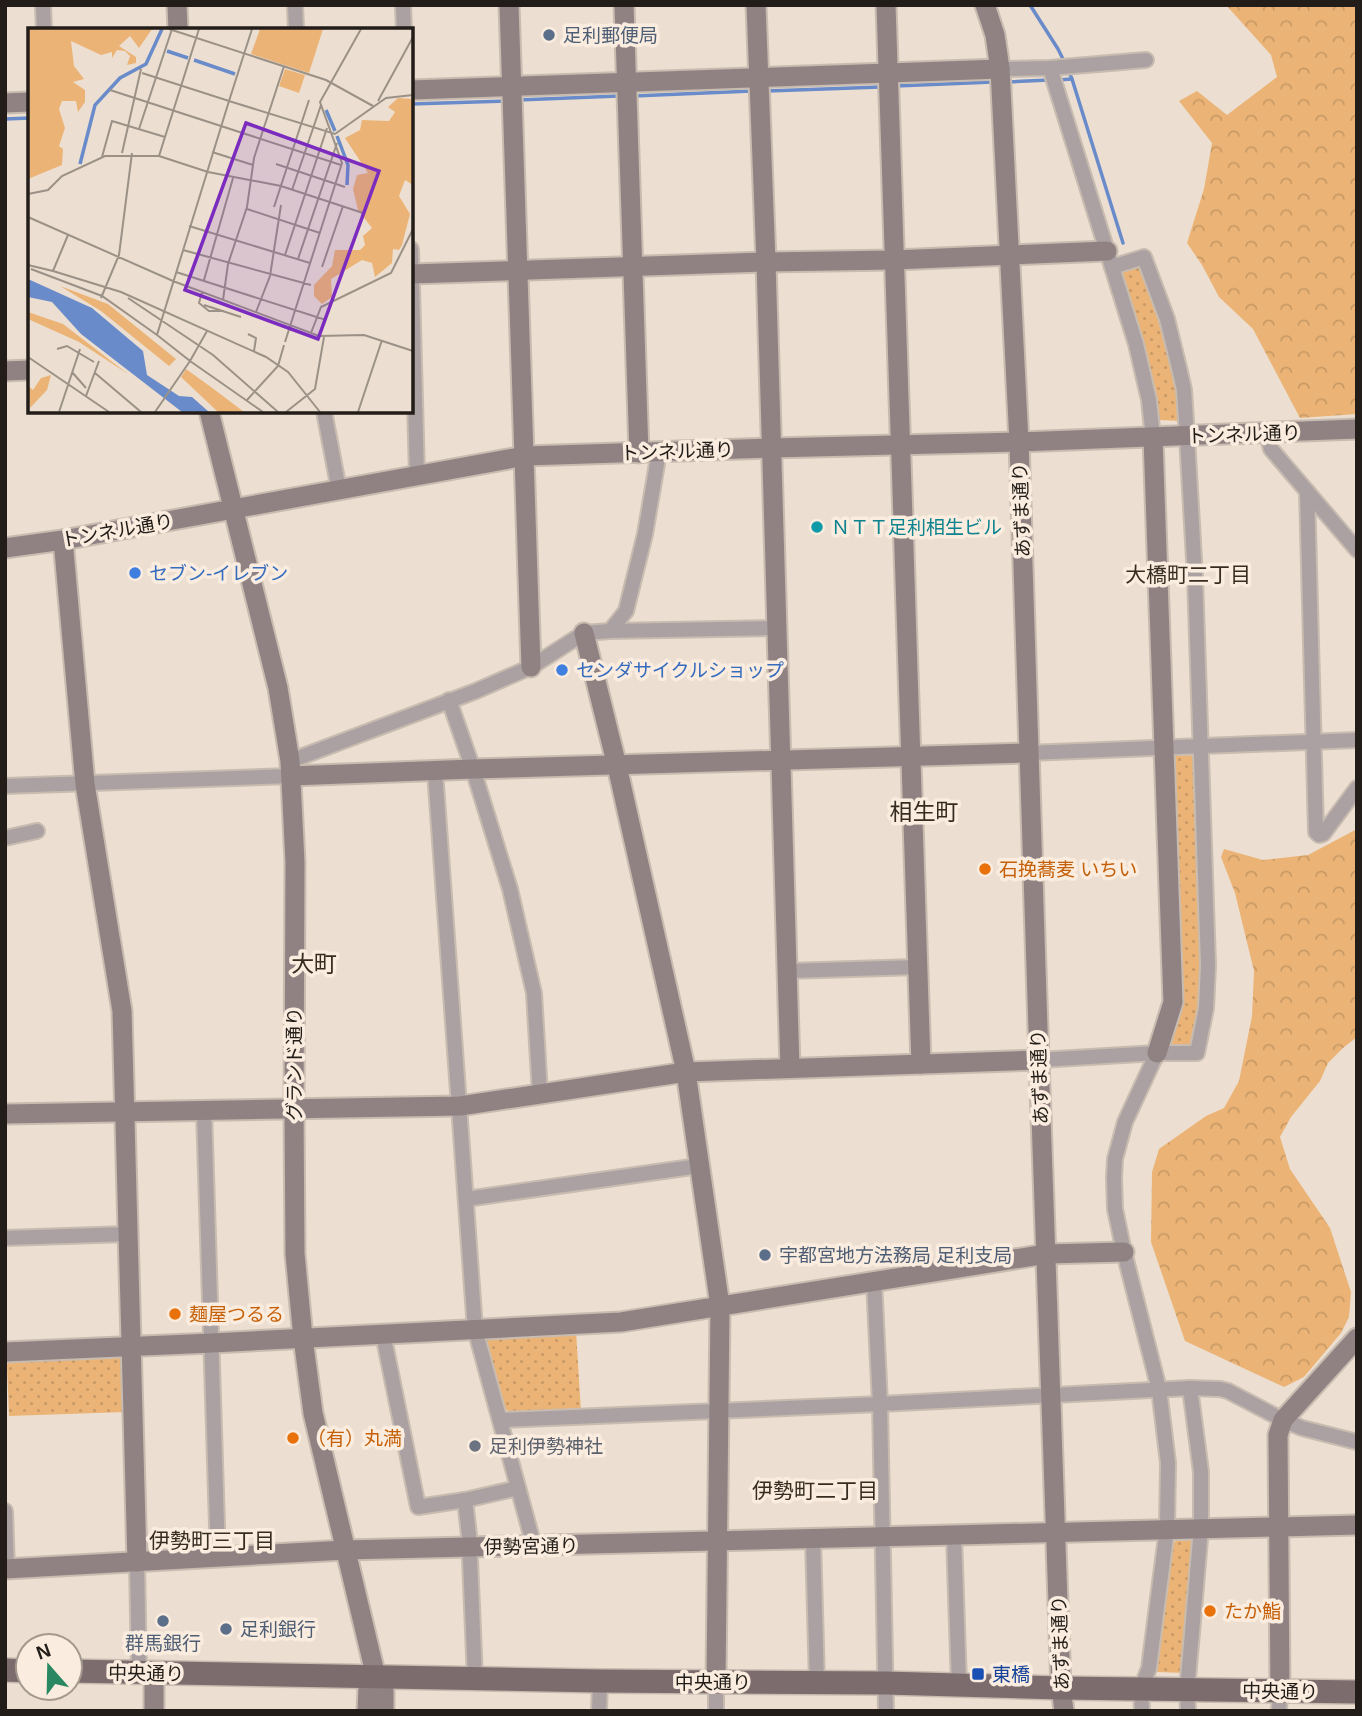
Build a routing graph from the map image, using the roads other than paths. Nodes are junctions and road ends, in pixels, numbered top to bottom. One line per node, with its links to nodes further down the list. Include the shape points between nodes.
1 (43, 5): 10 (street)
2 (177, 5): 11 (street)
3 (295, 5): 12 (street)
4 (403, 5): 13 (street)
5 (509, 5): 20 (street)
6 (624, 5): 19 (street)
7 (756, 5): 18 (street)
8 (886, 5): 17 (street)
9 (985, 5): 16 (street, あずま通り)
10 (44, 28)
11 (178, 28)
12 (296, 28)
13 (404, 28)
14 (1146, 60): 15 (street)
15 (1053, 68): 16 (street); 25 (street)
16 (1000, 69): 17 (street); 24 (street, あずま通り)
17 (888, 74): 18 (street); 26 (street)
18 (758, 78): 19 (street); 27 (street)
19 (627, 82): 20 (street); 28 (street)
20 (512, 87): 21 (street); 29 (street)
21 (413, 89)
22 (28, 102): 23 (street)
23 (5, 103)
24 (1009, 254): 25 (street); 26 (street); 40 (street, あずま通り)
25 (1109, 259): 38 (street, via 1144,257 1180,372); 39 (street, via 1136,344)
26 (894, 260): 27 (street); 41 (street)
27 (766, 262): 28 (street); 42 (street)
28 (633, 267): 29 (street); 43 (street)
29 (519, 271): 30 (street); 44 (street)
30 (413, 274)
31 (413, 314): 45 (street)
32 (28, 370): 33 (street)
33 (5, 371)
34 (209, 413): 48 (street, グランド通り)
35 (324, 413): 46 (street)
36 (1357, 429): 37 (street, トンネル通り)
37 (1267, 434): 38 (street, トンネル通り); 47 (street, via 1271,449)
38 (1187, 437): 39 (street, トンネル通り); 60 (street)
39 (1153, 438): 40 (street, トンネル通り); 59 (street)
40 (1019, 442): 41 (street, トンネル通り); 61 (street, あずま通り)
41 (900, 446): 42 (street, トンネル通り); 62 (street)
42 (771, 448): 43 (street, トンネル通り); 52 (street)
43 (649, 452): 44 (street, トンネル通り); 53 (street, via 645,534 626,611)
44 (525, 456): 45 (street, トンネル通り); 55 (street)
45 (417, 476): 46 (street, トンネル通り)
46 (339, 490): 48 (street, トンネル通り)
47 (1307, 491): 51 (street); 58 (street)
48 (233, 510): 49 (street, トンネル通り); 65 (street, グランド通り, via 278,688)
49 (63, 540): 50 (street, トンネル通り); 68 (street)
50 (5, 548)
51 (1357, 550)
52 (777, 628): 53 (street); 63 (street)
53 (610, 631): 54 (street)
54 (584, 633): 55 (street); 64 (street)
55 (531, 667): 56 (street)
56 (449, 701): 65 (street); 66 (street)
57 (1357, 740): 58 (street)
58 (1314, 741): 60 (street); 70 (street, via 1319,835)
59 (1164, 747): 60 (street); 61 (street); 75 (street, via 1173,1002)
60 (1201, 747): 75 (street, via 1206,1008 1197,1053)
61 (1028, 753): 62 (street); 76 (street, あずま通り)
62 (912, 757): 63 (street); 73 (street)
63 (780, 761): 64 (street); 74 (street)
64 (617, 766): 66 (street); 79 (street)
65 (291, 769): 67 (street); 68 (street); 82 (street, グランド通り)
66 (473, 769): 67 (street); 80 (street, via 510,889 534,993)
67 (435, 771): 81 (street)
68 (85, 784): 69 (street); 84 (street, via 122,1011)
69 (5, 786)
70 (1357, 788)
71 (37, 831): 72 (street)
72 (5, 838)
73 (918, 967): 74 (street); 77 (street)
74 (788, 971): 78 (street)
75 (1157, 1052): 76 (street); 90 (street, via 1125,1122 1115,1158 1115,1209)
76 (1039, 1060): 77 (street); 91 (street, あずま通り)
77 (921, 1064): 78 (street)
78 (790, 1068): 79 (street)
79 (686, 1072): 80 (street); 86 (street)
80 (540, 1094): 81 (street)
81 (460, 1106): 82 (street); 87 (street)
82 (294, 1109): 83 (street); 96 (street, グランド通り, via 296,1254)
83 (204, 1110): 84 (street); 98 (street)
84 (125, 1112): 85 (street); 88 (street)
85 (5, 1114)
86 (699, 1166): 87 (street); 93 (street)
87 (466, 1199): 94 (street)
88 (128, 1234): 89 (street); 99 (street)
89 (5, 1238)
90 (1124, 1252): 91 (street); 102 (street)
91 (1046, 1254): 92 (street); 103 (street, あずま通り)
92 (874, 1281): 93 (street); 104 (street)
93 (720, 1306): 94 (street, via 621,1322); 105 (street)
94 (475, 1329): 95 (street); 106 (street)
95 (383, 1334): 96 (street); 110 (street, via 418,1507)
96 (303, 1338): 98 (street); 123 (street, グランド通り, via 313,1413)
97 (1357, 1338): 107 (street)
98 (212, 1343): 99 (street); 124 (street)
99 (132, 1347): 100 (street); 125 (street)
100 (5, 1352)
101 (1190, 1388): 102 (street); 107 (street, via 1228,1391); 114 (street, via 1201,1472)
102 (1159, 1389): 103 (street); 115 (street, via 1168,1464)
103 (1051, 1395): 104 (street); 116 (street, あずま通り)
104 (880, 1404): 105 (street); 118 (street)
105 (719, 1411): 106 (street); 120 (street)
106 (501, 1420): 109 (street)
107 (1283, 1420): 108 (street); 113 (street, via 1278,1435)
108 (1357, 1442)
109 (519, 1488): 110 (street); 121 (street)
110 (465, 1500): 122 (street)
111 (5, 1511): 126 (street)
112 (1357, 1525): 113 (street, 伊勢宮通り)
113 (1280, 1527): 114 (street, 伊勢宮通り); 140 (street)
114 (1201, 1528): 115 (street, 伊勢宮通り); 139 (street)
115 (1167, 1529): 116 (street, 伊勢宮通り); 138 (street)
116 (1056, 1532): 117 (street, 伊勢宮通り); 137 (street, あずま通り)
117 (954, 1536): 118 (street, 伊勢宮通り); 135 (street)
118 (883, 1538): 119 (street, 伊勢宮通り); 134 (street)
119 (813, 1539): 120 (street, 伊勢宮通り); 133 (street)
120 (717, 1541): 121 (street, 伊勢宮通り); 132 (street)
121 (534, 1546): 122 (street, 伊勢宮通り)
122 (469, 1548): 123 (street, 伊勢宮通り); 130 (street)
123 (345, 1550): 124 (street, 伊勢宮通り); 129 (street, グランド通り)
124 (218, 1557): 125 (street, 伊勢宮通り)
125 (137, 1562): 126 (street, 伊勢宮通り); 128 (street)
126 (6, 1569)
127 (84, 1671): 128 (main road, 中央通り)
128 (147, 1673): 129 (main road, 中央通り); 141 (street)
129 (376, 1676): 130 (main road, 中央通り); 142 (street, via 368,1688); 143 (street, グランド通り, via 384,1690)
130 (475, 1679): 131 (main road, 中央通り)
131 (600, 1681): 132 (main road, 中央通り); 144 (street)
132 (716, 1682): 133 (main road, 中央通り); 145 (street)
133 (817, 1683): 134 (main road, 中央通り)
134 (886, 1684): 135 (main road, 中央通り); 146 (street)
135 (959, 1685): 137 (main road, 中央通り)
136 (1357, 1692): 140 (main road, 中央通り)
137 (1062, 1700): 138 (main road, 中央通り)
138 (1142, 1700): 139 (main road, 中央通り)
139 (1188, 1700): 140 (main road, 中央通り)
140 (1280, 1701)
141 (154, 1711)
142 (367, 1711)
143 (384, 1711)
144 (599, 1711)
145 (716, 1711)
146 (886, 1711)

